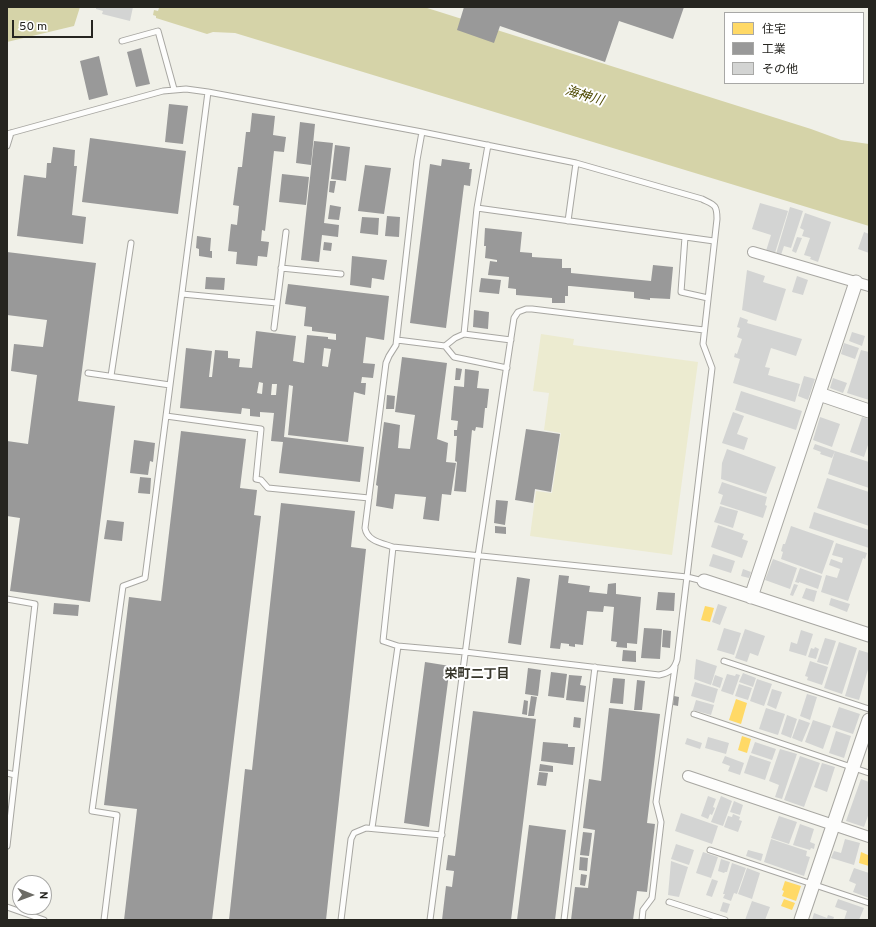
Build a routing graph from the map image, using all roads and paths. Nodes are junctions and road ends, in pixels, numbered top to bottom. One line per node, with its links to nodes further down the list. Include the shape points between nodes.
1 (122, 41): 2 (lane, via 158,31)
2 (174, 89): 3 (lane); 5 (lane)
3 (208, 92): 4 (lane); 20 (lane)
4 (422, 132): 6 (lane); 26 (lane)
5 (9, 134): 7 (lane)
6 (488, 145): 8 (lane); 9 (lane)
7 (7, 146)
8 (576, 163): 10 (lane); 13 (lane, via 702,199 714,205 717,212)
9 (477, 208): 10 (lane); 25 (lane)
10 (568, 221): 12 (lane)
11 (286, 232): 16 (lane)
12 (685, 237): 13 (lane); 21 (lane, via 681,292)
13 (714, 241): 21 (lane)
14 (131, 243): 31 (lane)
15 (753, 252): 18 (street)
16 (281, 268): 17 (lane); 22 (lane)
17 (341, 274)
18 (856, 282): 19 (street); 33 (street)
19 (869, 286)
20 (182, 294): 22 (lane); 32 (lane)
21 (708, 298): 24 (lane)
22 (277, 303): 23 (lane)
23 (274, 328)
24 (704, 330): 27 (lane, via 526,309 518,312 514,318); 39 (lane, via 703,344 712,368)
25 (464, 334): 27 (lane); 28 (lane)
26 (397, 340): 28 (lane); 36 (lane, via 386,363)
27 (511, 340): 29 (lane)
28 (445, 346): 29 (lane, via 454,357)
29 (507, 368): 38 (lane)
30 (88, 373): 31 (lane)
31 (111, 376): 32 (lane)
32 (170, 385): 35 (lane)
33 (819, 394): 34 (street); 41 (street)
34 (869, 411)
35 (166, 416): 36 (lane, via 261,429 256,479 261,480 268,488); 68 (lane, via 145,578 123,586 92,811 117,815)
36 (369, 498): 37 (lane, via 366,532 370,538)
37 (394, 547): 38 (lane); 44 (lane, via 383,641)
38 (478, 556): 39 (lane); 45 (lane)
39 (687, 577): 40 (lane); 48 (lane)
40 (704, 581): 41 (street)
41 (751, 597): 43 (street)
42 (7, 599): 55 (lane, via 34,604)
43 (869, 635)
44 (398, 646): 45 (lane); 58 (lane)
45 (465, 652): 47 (lane); 59 (lane)
46 (724, 661): 49 (lane)
47 (595, 667): 48 (lane, via 659,675); 71 (lane)
48 (675, 667): 72 (lane, via 656,802 661,822 652,898 643,910)
49 (869, 709)
50 (694, 714): 52 (lane)
51 (869, 720): 52 (street)
52 (853, 768): 53 (lane); 57 (street)
53 (869, 773)
54 (7, 774): 55 (lane)
55 (15, 775): 61 (lane)
56 (688, 776): 57 (street)
57 (833, 825): 60 (street); 63 (street)
58 (372, 828): 59 (lane); 69 (lane, via 359,830 351,839)
59 (442, 835): 70 (lane)
60 (869, 837)
61 (7, 846)
62 (710, 850): 63 (lane)
63 (813, 884): 65 (lane); 74 (street)
64 (669, 902): 73 (lane)
65 (869, 903)
66 (7, 907): 67 (lane)
67 (44, 920)
68 (104, 920)
69 (341, 920)
70 (430, 920)
71 (564, 920)
72 (642, 920)
73 (725, 920)
74 (801, 920)

